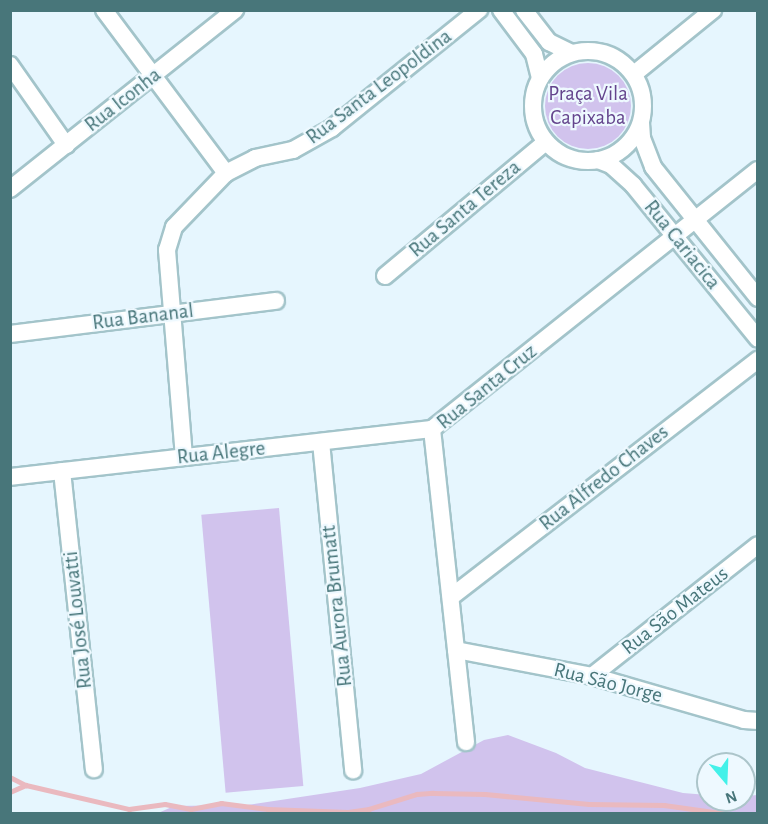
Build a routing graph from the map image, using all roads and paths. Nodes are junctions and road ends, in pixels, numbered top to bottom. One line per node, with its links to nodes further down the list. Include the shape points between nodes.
1 (104, 10): 10 (street)
2 (235, 10): 10 (street, Rua Iconha)
3 (479, 10): 17 (street, Rua Santa Leopoldina, via 332,128 293,150 255,158)
4 (501, 10): 11 (street, via 534,54)
5 (524, 10): 7 (street, via 549,42)
6 (713, 10): 9 (street)
7 (572, 53): 9 (street, via 606,54); 11 (street, via 554,63)
8 (10, 65): 14 (street)
9 (634, 74): 12 (street, via 643,98)
10 (154, 75): 14 (street, Rua Iconha); 17 (street)
11 (540, 78): 13 (street, via 533,111 538,131)
12 (641, 123): 15 (street, via 625,148); 19 (street, Rua Cariacica, via 642,138 654,167)
13 (546, 142): 15 (street, via 570,158); 21 (street, Rua Santa Tereza)
14 (66, 145): 18 (street, Rua Iconha)
15 (598, 160): 20 (street, Rua Cariacica, via 633,185)
16 (758, 170): 19 (street, Rua Santa Cruz)
17 (226, 173): 24 (street, Rua Santa Leopoldina, via 181,217 170,234)
18 (10, 189)
19 (695, 220): 20 (street, Rua Santa Cruz); 22 (street, Rua Cariacica)
20 (675, 236): 26 (street, Rua Cariacica); 28 (street, Rua Santa Cruz)
21 (385, 276)
22 (758, 298)
23 (276, 301): 24 (street, Rua Bananal)
24 (170, 314): 25 (street, Rua Bananal); 30 (street, Rua Santa Leopoldina)
25 (10, 334)
26 (758, 339)
27 (758, 360): 34 (street, Rua Alfredo Chaves)
28 (432, 429): 29 (street, Rua Alegre); 34 (street, Rua Santa Cruz)
29 (321, 442): 30 (street, Rua Alegre); 40 (street, Rua Aurora Brumatt)
30 (184, 458): 31 (street, Rua Alegre)
31 (62, 471): 32 (street, Rua Alegre); 39 (street, Rua José Louvatti)
32 (10, 477)
33 (758, 545): 36 (street, Rua São Mateus)
34 (450, 597): 35 (street, Rua Santa Cruz)
35 (456, 650): 36 (street, Rua São Jorge); 38 (street, Rua Santa Cruz)
36 (592, 676): 37 (street, Rua São Jorge)
37 (758, 721)
38 (466, 742)
39 (94, 769)
40 (353, 770)

